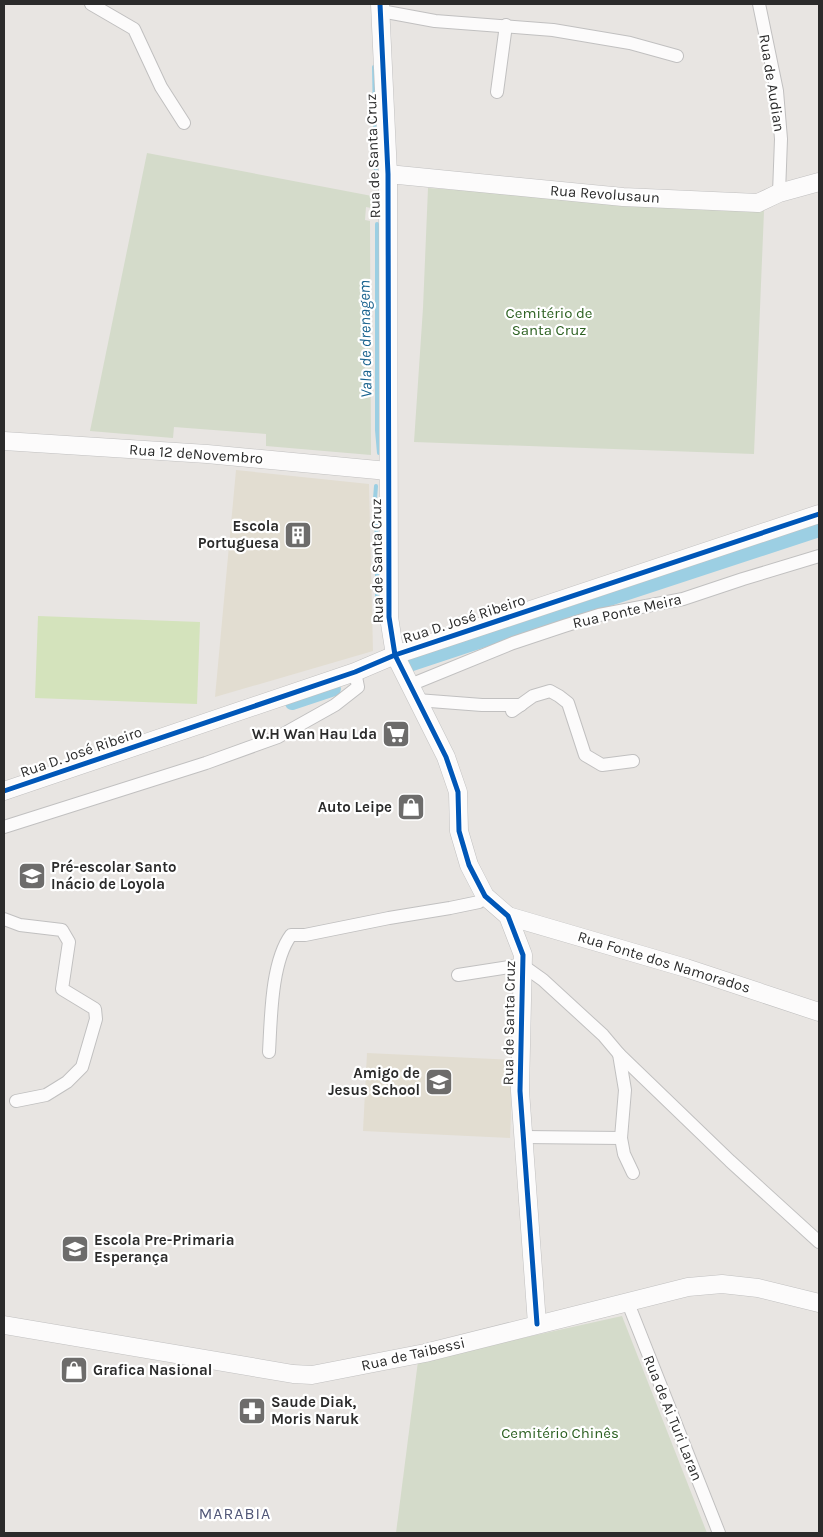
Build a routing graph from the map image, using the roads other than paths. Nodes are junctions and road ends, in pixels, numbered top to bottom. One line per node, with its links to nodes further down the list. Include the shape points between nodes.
1 (91, 4): 7 (street, via 134,29 161,87)
2 (758, 4): 10 (street, Rua de Audian, via 777,91 781,139)
3 (381, 7): 4 (street, via 435,21); 8 (street, Rua de Santa Cruz)
4 (506, 25): 5 (street, via 630,43); 6 (street)
5 (677, 56)
6 (497, 92)
7 (184, 123)
8 (388, 174): 10 (street, Rua Revolusaun, via 623,197 758,203); 12 (street, Rua de Santa Cruz)
9 (819, 182): 10 (street, Rua Revolusaun)
10 (779, 193)
11 (4, 441): 12 (street, Rua 12 deNovembro, via 207,454)
12 (388, 471): 15 (street, Rua de Santa Cruz, via 389,617)
13 (819, 514): 15 (street, Rua D. José Ribeiro)
14 (819, 556): 17 (street, Rua Ponte Meira, via 683,599 599,615 513,643)
15 (396, 655): 16 (street, Rua D. José Ribeiro); 17 (street, Rua de Santa Cruz)
16 (355, 672): 19 (street, Rua D. José Ribeiro); 20 (street, via 358,687 335,705 278,737)
17 (413, 692): 18 (street, via 516,708 533,696 550,691 568,703 585,755 602,765); 21 (street, Rua de Santa Cruz, via 446,757 458,792 459,831 469,865)
18 (633, 761)
19 (4, 791)
20 (4, 827)
21 (484, 896): 22 (street, Rua de Santa Cruz); 27 (street, via 478,902 450,908 291,935 284,944 273,988)
22 (508, 916): 24 (street, Rua de Santa Cruz, via 523,956); 26 (street, Rua Fonte dos Namorados, via 686,968)
23 (4, 918): 29 (street, via 20,925 62,930 68,942 62,989 95,1009 96,1019 82,1067 46,1095)
24 (522, 965): 25 (street); 28 (street, via 603,1035); 30 (street, Rua de Santa Cruz, via 520,1091)
25 (458, 975)
26 (819, 1012)
27 (268, 1052)
28 (619, 1054): 31 (street, via 625,1090); 33 (street)
29 (16, 1101)
30 (524, 1137): 31 (street); 36 (street, Rua de Santa Cruz)
31 (621, 1138): 32 (street)
32 (633, 1173)
33 (819, 1242)
34 (628, 1303): 35 (street, Rua de Taibessi, via 688,1287 722,1284 758,1288); 36 (street, Rua de Taibessi); 38 (street, Rua de Ai Turi Laran)
35 (819, 1303)
36 (537, 1324): 37 (street, Rua de Taibessi, via 425,1353 312,1376)
37 (4, 1325)
38 (719, 1533)

